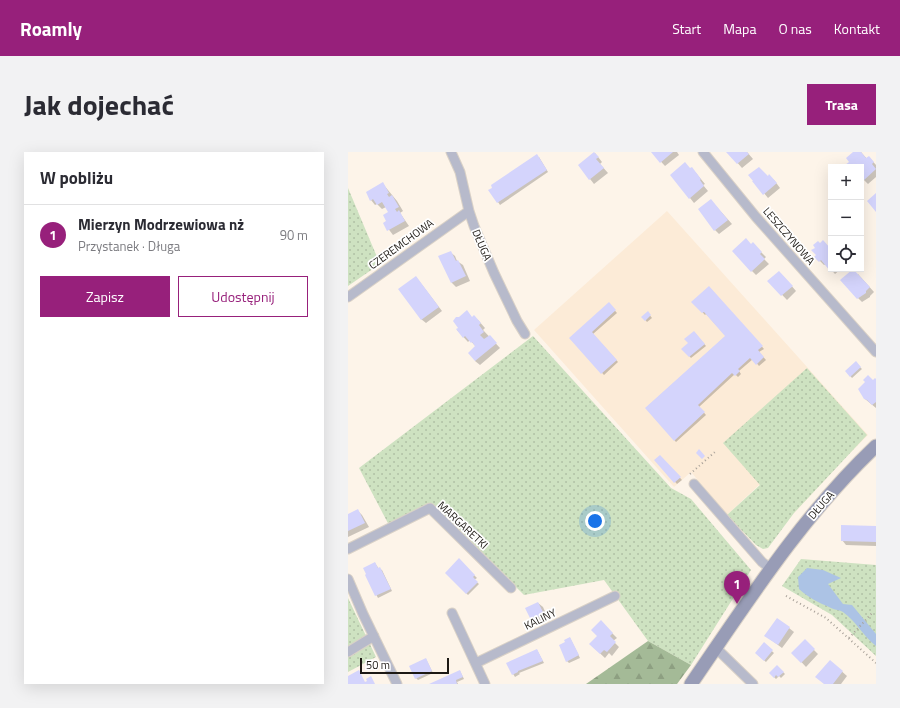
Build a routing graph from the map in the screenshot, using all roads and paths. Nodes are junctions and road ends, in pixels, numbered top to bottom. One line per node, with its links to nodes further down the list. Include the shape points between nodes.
1 (451, 152): 3 (street, DŁUGA, via 460,172)
2 (703, 152): 6 (street, LESZCZYNOWA, via 756,217)
3 (469, 211): 4 (street, CZEREMCHOWA); 5 (street, DŁUGA, via 494,272)
4 (348, 297)
5 (525, 334)
6 (876, 352)
7 (876, 446): 12 (street, DŁUGA, via 813,513)
8 (716, 451): 9 (path)
9 (688, 476)
10 (694, 484): 12 (street)
11 (348, 549): 14 (street, MARGARETKI, via 430,508)
12 (771, 569): 21 (street, DŁUGA)
13 (348, 579): 19 (street)
14 (511, 588)
15 (615, 596): 23 (street, KALINY)
16 (786, 596): 20 (path, via 826,618)
17 (873, 612): 20 (path)
18 (452, 613): 23 (street)
19 (374, 636): 22 (street); 25 (street)
20 (849, 638): 24 (path)
21 (716, 648): 27 (street, DŁUGA); 28 (street)
22 (348, 652)
23 (476, 663): 26 (street)
24 (876, 663)
25 (397, 684)
26 (485, 684)
27 (691, 684)
28 (753, 684)

